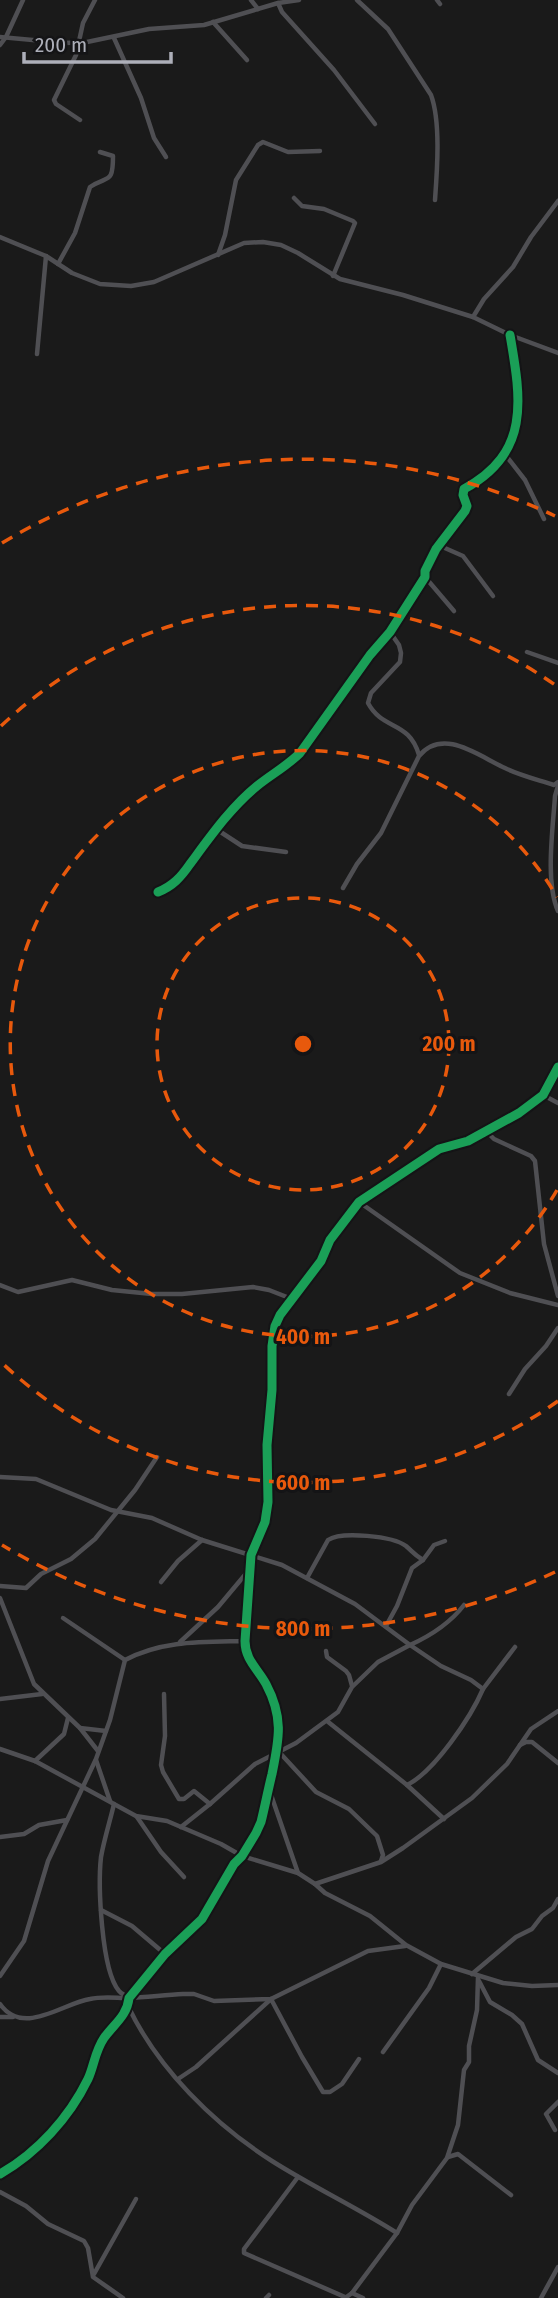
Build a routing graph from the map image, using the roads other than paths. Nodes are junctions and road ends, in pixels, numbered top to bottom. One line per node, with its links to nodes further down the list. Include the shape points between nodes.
1 (23, 0): 9 (street)
2 (95, 0): 11 (street)
3 (251, 0): 7 (street)
4 (299, 0): 6 (street)
5 (358, 0): 20 (street, via 388,29 431,95)
6 (278, 3): 7 (street); 15 (street)
7 (258, 9): 8 (street)
8 (213, 22): 10 (street); 13 (street)
9 (3, 37): 11 (street); 12 (street)
10 (114, 38): 11 (street); 18 (street)
11 (79, 43): 14 (street, via 54,100)
12 (0, 45)
13 (247, 60)
14 (80, 120)
15 (375, 124)
16 (320, 151): 24 (street, via 293,153 263,142 258,145 236,180)
17 (100, 152): 25 (street, via 113,156 112,171 105,182 90,187 75,233)
18 (166, 157)
19 (294, 198): 26 (street, via 302,206 324,209 355,223)
20 (435, 201)
21 (558, 201): 27 (street)
22 (0, 237): 23 (street)
23 (46, 256): 25 (street); 30 (street)
24 (217, 256): 25 (street, via 154,282 131,286 100,284); 26 (street, via 244,243 281,245)
25 (58, 264)
26 (333, 276): 27 (street)
27 (473, 317): 28 (street)
28 (510, 335): 29 (street); 31 (street, via 519,417)
29 (558, 352)
30 (37, 354)
31 (504, 453): 32 (street, via 525,480); 33 (street, via 464,489 466,511)
32 (544, 519)
33 (438, 545): 34 (street); 35 (street, via 463,556)
34 (425, 578): 36 (street); 37 (street)
35 (493, 596)
36 (454, 611)
37 (390, 632): 40 (street, via 399,645 400,662 371,693 368,703 381,719 410,735); 42 (street, via 300,753 258,785)
38 (527, 652): 39 (street)
39 (558, 663)
40 (419, 756): 41 (street, via 426,748 444,743 461,746 514,772); 44 (street, via 381,833)
41 (558, 784): 46 (street, via 551,867)
42 (216, 829): 43 (street, via 242,846); 45 (street, via 175,882)
43 (286, 852)
44 (343, 888)
45 (158, 892)
46 (558, 911)
47 (558, 1067): 48 (street)
48 (542, 1095): 49 (street); 50 (street)
49 (558, 1102)
50 (486, 1131): 51 (street, via 439,1149); 53 (street, via 535,1161 544,1244)
51 (359, 1202): 54 (street); 55 (street, via 460,1273)
52 (0, 1285): 54 (street, via 19,1292 72,1280 152,1294 253,1287)
53 (558, 1296)
54 (292, 1299): 63 (street, via 277,1322 272,1346 268,1502)
55 (558, 1305)
56 (558, 1328): 57 (street)
57 (509, 1394)
58 (157, 1457): 60 (street)
59 (0, 1477): 60 (street, via 36,1479)
60 (117, 1511): 61 (street, via 152,1518); 68 (street, via 71,1559 41,1574 26,1588)
61 (201, 1540): 63 (street); 67 (street)
62 (445, 1541): 64 (street, via 434,1545)
63 (251, 1555): 65 (street); 66 (street)
64 (423, 1560): 66 (street, via 403,1545 368,1535 337,1535 328,1540); 72 (street, via 410,1572)
65 (250, 1570): 73 (street); 74 (street)
66 (307, 1578): 72 (street)
67 (161, 1583)
68 (1, 1588)
69 (0, 1598): 81 (street, via 29,1674)
70 (464, 1605): 75 (street, via 454,1617)
71 (63, 1618): 78 (street)
72 (386, 1626): 75 (street)
73 (245, 1641): 74 (street); 92 (street, via 246,1654 275,1706)
74 (180, 1643): 78 (street, via 144,1650)
75 (410, 1645): 79 (street, via 378,1662); 80 (street)
76 (515, 1647): 80 (street)
77 (326, 1651): 79 (street, via 349,1675)
78 (125, 1660): 88 (street)
79 (352, 1687): 86 (street, via 344,1705)
80 (483, 1689): 96 (street, via 453,1739 425,1772)
81 (42, 1694): 83 (street); 85 (street)
82 (164, 1694): 100 (street, via 163,1772 179,1799 194,1791)
83 (0, 1699)
84 (558, 1711): 89 (street, via 531,1729)
85 (68, 1718): 87 (street); 94 (street, via 64,1734)
86 (327, 1721): 92 (street); 96 (street)
87 (80, 1728): 88 (street); 91 (street)
88 (106, 1731): 91 (street)
89 (520, 1745): 95 (street, via 532,1742); 102 (street, via 507,1764)
90 (0, 1749): 94 (street)
91 (98, 1752): 93 (street)
92 (278, 1754): 98 (street); 100 (street, via 255,1764); 107 (street, via 316,1793 349,1809 377,1836)
93 (96, 1759): 97 (street); 99 (street)
94 (35, 1761): 97 (street)
95 (558, 1763)
96 (407, 1785): 102 (street)
97 (83, 1787): 99 (street); 103 (street)
98 (269, 1788): 106 (street, via 256,1833); 108 (street)
99 (112, 1803): 101 (street); 112 (street, via 102,1856)
100 (210, 1804): 104 (street)
101 (136, 1816): 104 (street); 109 (street)
102 (444, 1819): 107 (street)
103 (67, 1820): 105 (street); 117 (street, via 42,1877 24,1941)
104 (181, 1827): 106 (street)
105 (0, 1837)
106 (242, 1856): 108 (street); 114 (street, via 202,1919)
107 (381, 1862): 110 (street)
108 (298, 1873): 110 (street)
109 (184, 1877)
110 (315, 1884): 113 (street, via 370,1916)
111 (558, 1899): 116 (street, via 532,1929)
112 (101, 1910): 114 (street, via 132,1926); 120 (street, via 111,1972 118,1991)
113 (406, 1945): 115 (street); 121 (street, via 368,1951)
114 (165, 1954): 120 (street)
115 (441, 1964): 116 (street); 126 (street)
116 (471, 1975): 118 (street)
117 (0, 1976)
118 (478, 1977): 119 (street); 128 (street, via 486,1998 519,2020 538,2060); 132 (street, via 469,2062)
119 (558, 1985)
120 (129, 1998): 121 (street, via 194,1994 214,2001); 123 (street); 125 (street, via 92,1998 38,2018)
121 (271, 1999): 127 (street, via 323,2092 335,2090); 129 (street)
122 (0, 2004): 125 (street)
123 (128, 2006): 129 (street, via 151,2047); 133 (street, via 104,2038 72,2107 49,2136)
124 (0, 2017): 125 (street)
125 (16, 2017)
126 (383, 2052)
127 (359, 2059)
128 (558, 2073)
129 (178, 2079): 134 (street, via 234,2134)
130 (558, 2102): 131 (street, via 547,2115)
131 (555, 2130)
132 (447, 2158): 136 (street, via 458,2154); 138 (street)
133 (0, 2174)
134 (298, 2176): 138 (street); 143 (street, via 244,2253)
135 (0, 2192): 140 (street, via 84,2241)
136 (510, 2195)
137 (136, 2199): 140 (street)
138 (397, 2233): 141 (street)
139 (558, 2267): 145 (street)
140 (93, 2275): 142 (street)
141 (352, 2292): 143 (street); 144 (street)
142 (120, 2297)
143 (345, 2298)
144 (363, 2298)
145 (541, 2298)

